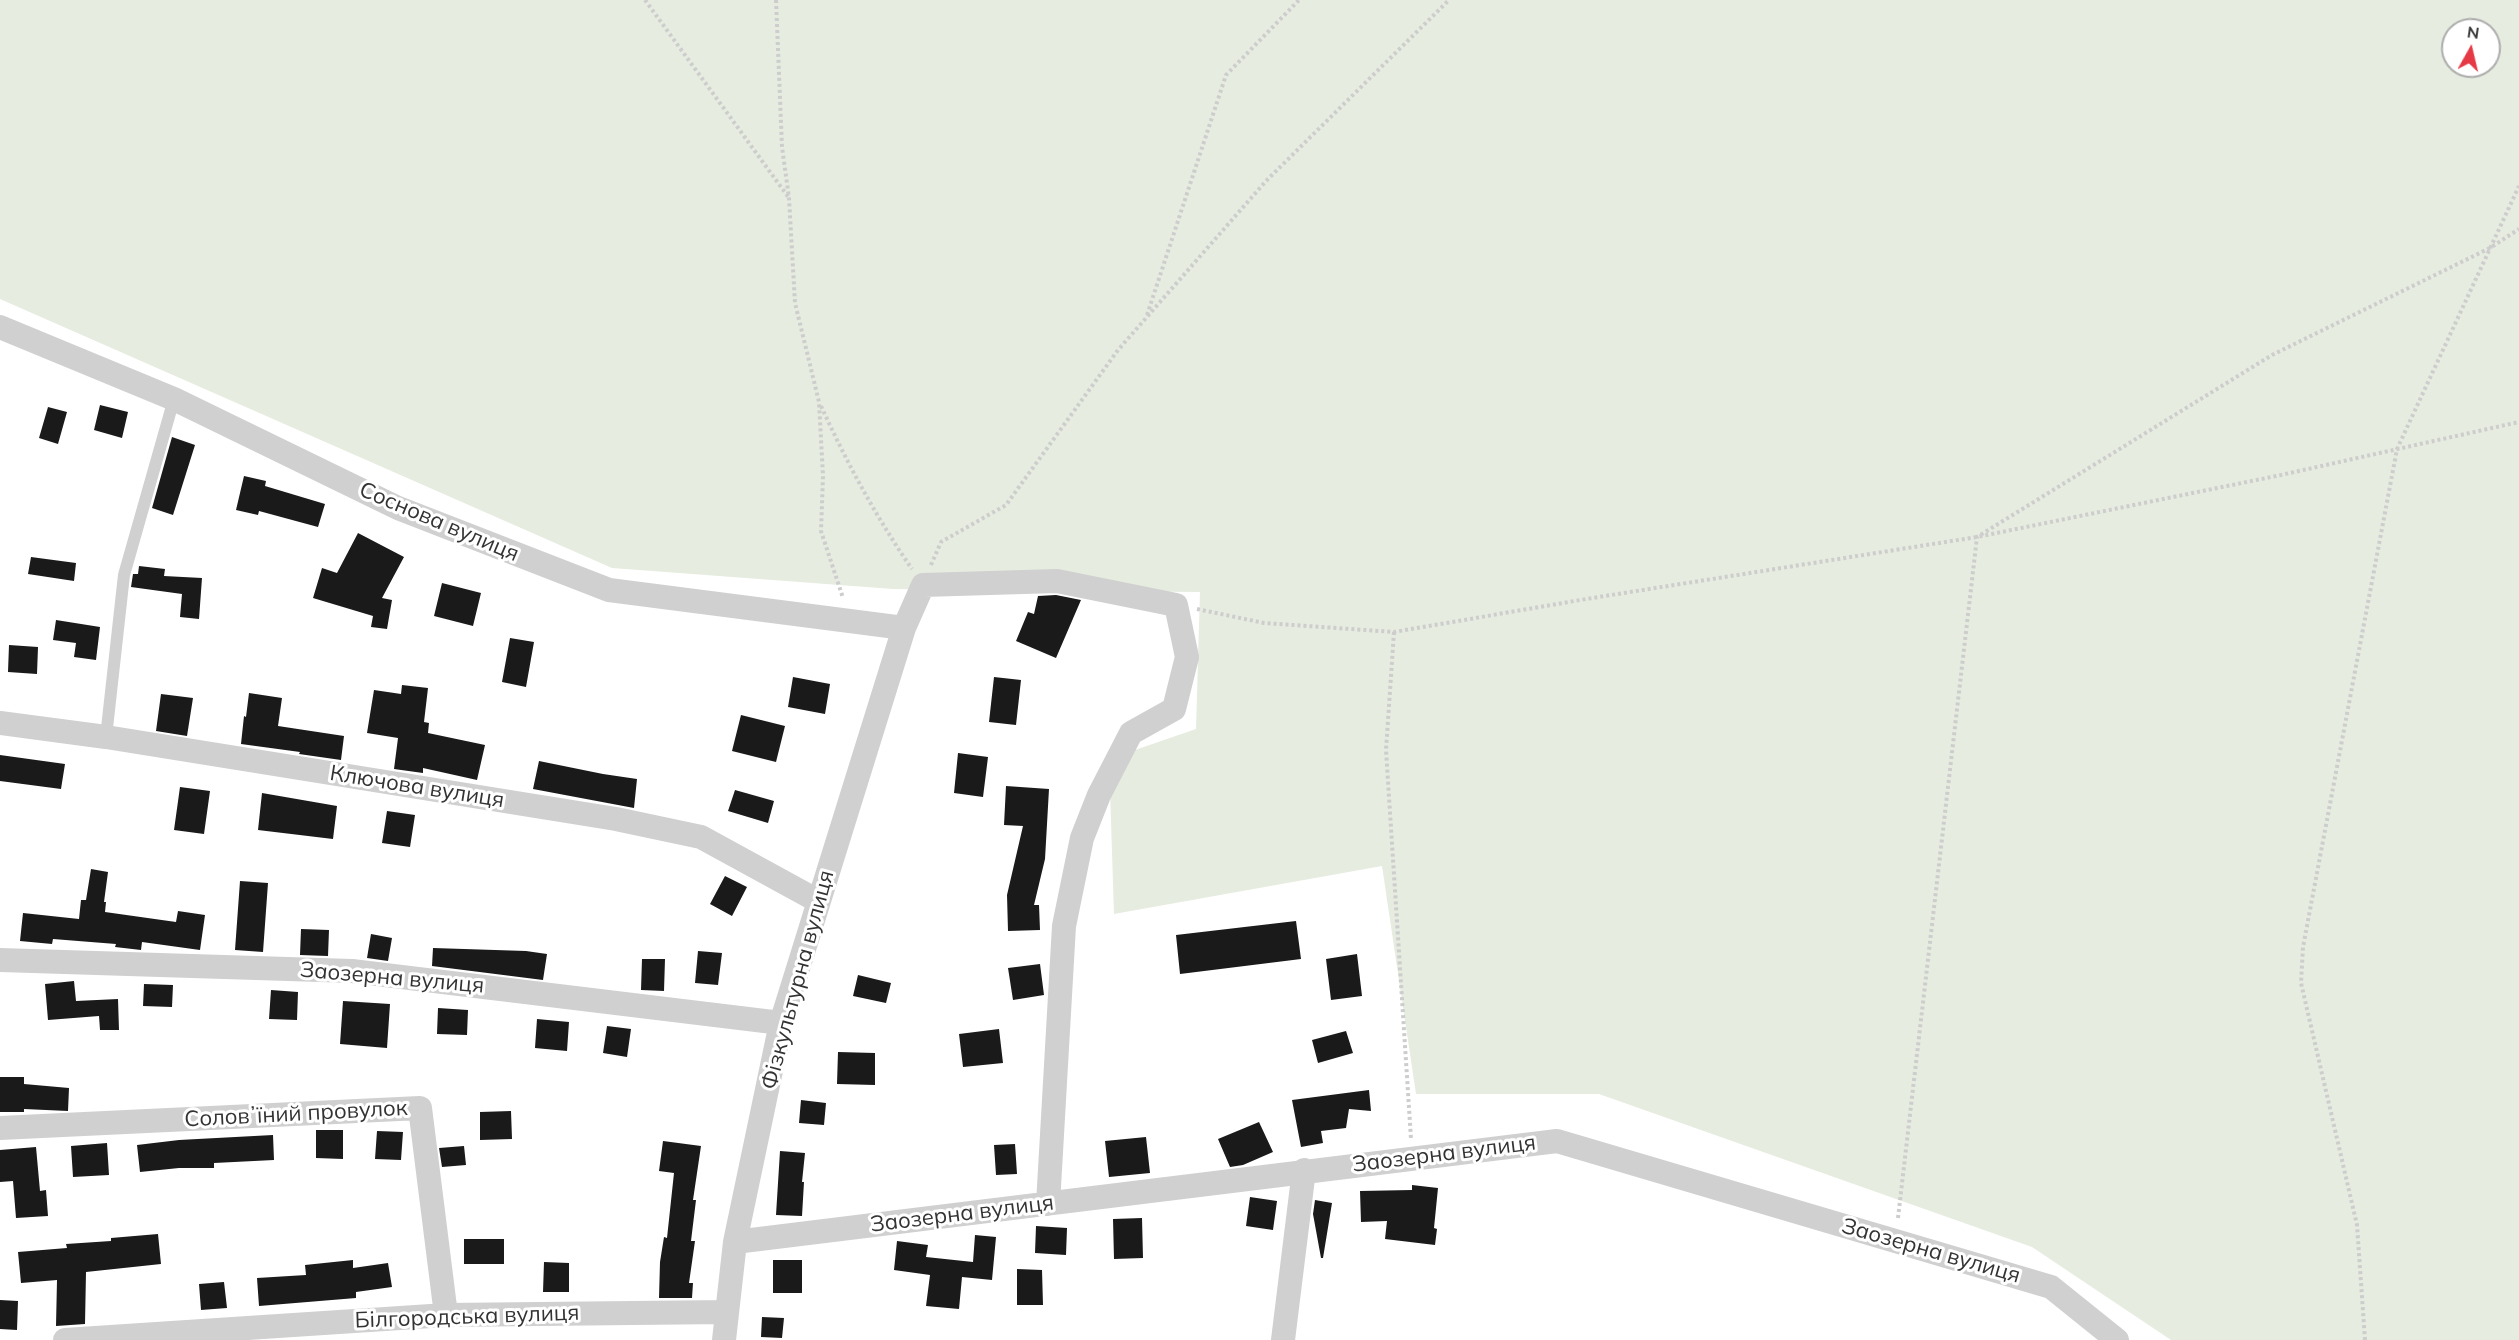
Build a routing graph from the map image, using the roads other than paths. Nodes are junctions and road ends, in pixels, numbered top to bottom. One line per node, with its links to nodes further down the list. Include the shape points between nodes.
1 (0, 327): 2 (street, Соснова вулиця)
2 (174, 399): 3 (street, Соснова вулиця, via 398,508 609,590); 5 (lane, via 124,575)
3 (904, 628): 6 (street, Фізкультурна вулиця); 11 (street, Фізкультурна вулиця, via 922,585 1057,581 1176,605 1187,657 1174,709 1131,733 1082,838 1064,926)
4 (0, 723): 5 (street, Ключова вулиця)
5 (106, 737): 6 (street, Ключова вулиця, via 616,819 701,837)
6 (818, 900): 8 (street, Фізкультурна вулиця)
7 (0, 960): 8 (street, Заозерна вулиця, via 352,971)
8 (781, 1023): 12 (street, Фізкультурна вулиця)
9 (0, 1128): 14 (street, Соловʼїний провулок, via 420,1108)
10 (1304, 1170): 11 (street, Заозерна вулиця); 17 (street); 18 (street, Заозерна вулиця, via 1557,1141 2051,1287)
11 (1048, 1204): 12 (street, Заозерна вулиця)
12 (735, 1242): 13 (street, Фізкультурна вулиця)
13 (726, 1312): 14 (street, Білгородська вулиця); 16 (street, Фізкультурна вулиця)
14 (446, 1314): 15 (street, Білгородська вулиця)
15 (65, 1340)
16 (724, 1340)
17 (1283, 1340)
18 (2117, 1340)

